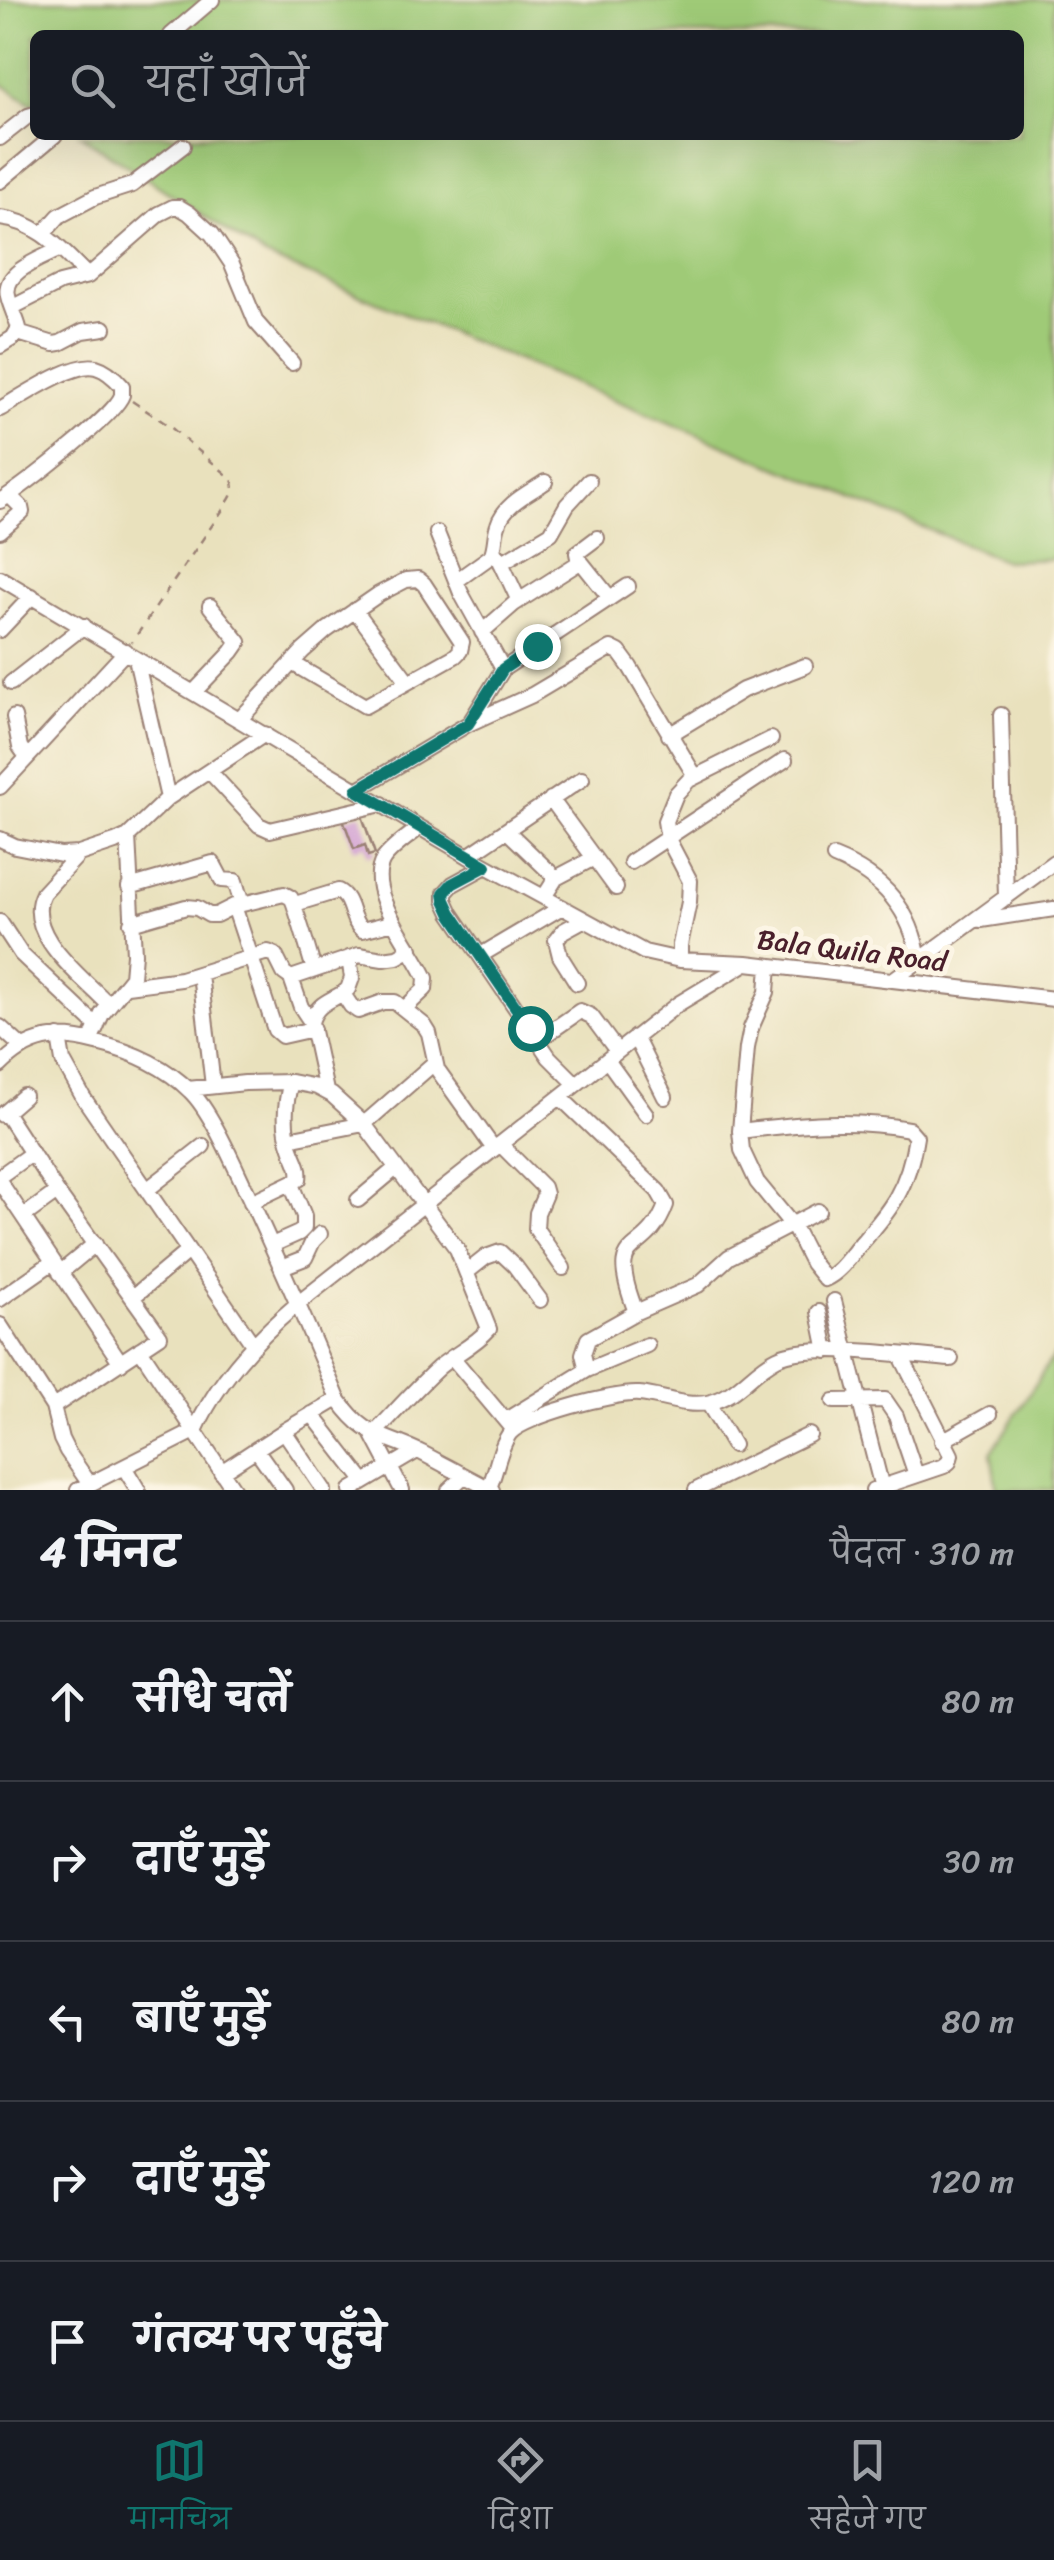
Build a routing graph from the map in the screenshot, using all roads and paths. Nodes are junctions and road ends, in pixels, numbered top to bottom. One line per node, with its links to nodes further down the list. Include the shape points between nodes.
1 (212, 0): 2 (street)
2 (177, 30)
3 (30, 115): 4 (street)
4 (0, 138)
5 (49, 140): 7 (street)
6 (183, 146): 9 (street, via 132,186 59,216)
7 (0, 181)
8 (0, 218): 9 (street)
9 (43, 234): 10 (street)
10 (60, 249): 11 (street); 12 (street, via 10,280)
11 (88, 276): 12 (street); 16 (street, via 159,214 179,207 219,242 256,322)
12 (13, 307): 14 (street)
13 (104, 328): 14 (street, via 54,344)
14 (18, 333): 15 (street)
15 (0, 346)
16 (292, 363)
17 (122, 396): 18 (street, via 113,376 86,366); 21 (street); 38 (path, via 168,425 234,484)
18 (0, 406)
19 (589, 481): 25 (street, via 551,533)
20 (545, 482): 25 (street, via 504,512 496,531)
21 (4, 498): 22 (street, via 22,512)
22 (0, 531)
23 (437, 532): 28 (street)
24 (597, 538): 26 (street, via 577,553)
25 (498, 557): 28 (street); 32 (street)
26 (580, 562): 31 (street); 32 (street)
27 (0, 578): 30 (street, Bala Quila Road)
28 (456, 581): 37 (street)
29 (628, 586): 31 (street)
30 (32, 596): 35 (street, Bala Quila Road); 36 (street)
31 (610, 598): 41 (street)
32 (519, 600): 37 (street)
33 (210, 606): 44 (street, via 239,642)
34 (355, 610): 39 (street); 42 (street); 42 (street, via 412,578 430,592 463,646)
35 (84, 626): 38 (street, Bala Quila Road); 43 (street)
36 (0, 630)
37 (482, 632): 41 (street)
38 (131, 655): 44 (street, Bala Quila Road); 52 (street); 59 (street)
39 (292, 663): 42 (street, via 365,706); 47 (street)
40 (805, 666): 50 (street, via 730,697)
41 (503, 669): 48 (street)
42 (408, 680)
43 (11, 683)
44 (194, 692): 47 (street, Bala Quila Road)
45 (1002, 715): 78 (street)
46 (14, 717): 52 (street)
47 (240, 719): 49 (street, Bala Quila Road)
48 (468, 724): 50 (street, via 615,648); 58 (street)
49 (264, 734): 54 (street); 58 (street, Bala Quila Road)
50 (669, 734): 55 (street)
51 (770, 739): 55 (street)
52 (27, 757): 57 (street)
53 (786, 760): 66 (street)
54 (210, 772): 59 (street); 61 (street, via 270,830)
55 (695, 776): 66 (street, via 676,794 665,821)
56 (582, 779): 60 (street)
57 (0, 788)
58 (357, 790): 61 (street, Bala Quila Road)
59 (168, 798): 64 (street)
60 (551, 798): 63 (street); 69 (street)
61 (382, 804): 62 (street, Bala Quila Road)
62 (419, 828): 68 (street, Bala Quila Road); 87 (street, via 381,866 380,892)
63 (507, 831): 68 (street); 74 (street)
64 (128, 836): 67 (street); 75 (street)
65 (0, 839): 67 (street, via 50,854)
66 (668, 839): 71 (street); 92 (street, via 690,881)
67 (80, 854): 104 (street, via 43,894 40,922 47,940)
68 (468, 856): 73 (street, Bala Quila Road)
69 (594, 858): 74 (street); 76 (street)
70 (834, 858): 93 (street, via 898,902)
71 (631, 862)
72 (1054, 862): 78 (street)
73 (486, 866): 77 (street, Bala Quila Road); 89 (street, via 444,893)
74 (556, 878): 77 (street)
75 (129, 888): 80 (street, via 213,863 222,880 235,881); 86 (street)
76 (616, 888)
77 (544, 897): 81 (street, Bala Quila Road)
78 (1006, 898): 85 (street)
79 (295, 904): 80 (street, via 284,894); 87 (street, via 338,891 362,930); 96 (street)
80 (238, 905): 86 (street, via 209,915 186,906); 90 (street)
81 (562, 907): 83 (street, Bala Quila Road); 89 (street)
82 (1054, 909): 85 (street)
83 (583, 920): 92 (street, Bala Quila Road, via 644,952); 100 (street, via 556,940)
84 (0, 921): 108 (street, via 20,954)
85 (975, 921): 93 (street)
86 (132, 922): 101 (street, via 134,966)
87 (394, 922): 88 (street)
88 (411, 949): 91 (street, via 392,958); 105 (street, via 426,984)
89 (480, 955): 111 (street)
90 (252, 958): 97 (street); 98 (street, via 272,952); 106 (street, via 278,1034)
91 (349, 958): 96 (street); 102 (street, via 352,978)
92 (680, 960): 94 (street, Bala Quila Road)
93 (920, 961): 99 (street)
94 (747, 963): 95 (street, Bala Quila Road); 110 (street)
95 (769, 966): 99 (street, Bala Quila Road); 128 (street, via 765,1000 749,1037)
96 (314, 970): 98 (street)
97 (200, 974): 101 (street); 119 (street)
98 (291, 978): 106 (street)
99 (894, 979): 103 (street, Bala Quila Road)
100 (578, 983)
101 (127, 986): 104 (street)
102 (344, 994): 105 (street, via 358,1012 389,1000); 106 (street, via 322,1004)
103 (1054, 999)
104 (109, 1005): 108 (street)
105 (405, 1008): 116 (street, via 424,1025)
106 (312, 1025): 121 (street)
107 (0, 1026): 113 (street)
108 (97, 1026): 112 (street)
109 (59, 1037): 112 (street); 113 (street); 136 (street, via 75,1084)
110 (635, 1037): 114 (street); 124 (street)
111 (538, 1040): 114 (street, via 580,1011 591,1016); 118 (street)
112 (90, 1041): 120 (street, via 138,1056)
113 (22, 1047): 115 (street)
114 (612, 1056): 118 (street); 125 (street)
115 (2, 1062)
116 (434, 1063): 127 (street); 131 (street)
117 (291, 1082): 119 (street); 121 (street); 129 (street)
118 (576, 1084): 123 (street)
119 (213, 1086): 120 (street)
120 (188, 1089): 139 (street)
121 (326, 1091): 127 (street)
122 (24, 1096): 126 (street)
123 (560, 1097): 131 (street); 157 (street, via 664,1199 658,1223 624,1257)
124 (665, 1097)
125 (646, 1114)
126 (2, 1115): 132 (street)
127 (364, 1124): 129 (street); 133 (street)
128 (740, 1131): 143 (street, via 750,1170); 143 (street, via 846,1122 882,1124 916,1137 900,1195 832,1276 824,1279 818,1272)
129 (288, 1139): 135 (street, via 301,1173)
130 (203, 1146): 136 (street)
131 (497, 1146): 140 (street); 150 (street, via 543,1187 536,1229)
132 (32, 1153): 134 (street); 137 (street)
133 (396, 1168): 138 (street); 140 (street)
134 (0, 1179): 142 (street)
135 (291, 1184): 139 (street); 146 (street, via 304,1228)
136 (148, 1189): 147 (street)
137 (58, 1192): 142 (street); 145 (street)
138 (358, 1200)
139 (251, 1202): 146 (street)
140 (424, 1203): 151 (street); 156 (street)
141 (818, 1211): 143 (street)
142 (24, 1216): 148 (street)
143 (793, 1226): 157 (street, via 729,1257 698,1285)
144 (320, 1234): 149 (street, via 305,1258)
145 (95, 1244): 148 (street); 152 (street)
146 (272, 1245): 149 (street)
147 (188, 1251): 152 (street); 161 (street)
148 (56, 1267): 153 (street); 168 (street)
149 (282, 1267): 156 (street)
150 (562, 1268)
151 (467, 1272): 154 (street, via 500,1252); 166 (street, via 489,1329)
152 (133, 1297): 162 (street, via 160,1336)
153 (0, 1298)
154 (540, 1300)
155 (834, 1301): 163 (street)
156 (296, 1306): 161 (street); 170 (street)
157 (636, 1312): 169 (street, via 588,1339 582,1354)
158 (819, 1312): 164 (street)
159 (0, 1324): 174 (street)
160 (647, 1345): 169 (street)
161 (254, 1346): 178 (street)
162 (140, 1349): 168 (street); 178 (street)
163 (846, 1350): 164 (street); 165 (street); 171 (street)
164 (827, 1351): 173 (street, via 779,1357 737,1391)
165 (901, 1356): 167 (street); 182 (street)
166 (452, 1357): 177 (street); 180 (street)
167 (951, 1359)
168 (122, 1362): 174 (street)
169 (586, 1370): 177 (street)
170 (338, 1399): 175 (street); 180 (street)
171 (859, 1401): 172 (street); 190 (street, via 885,1400 890,1406); 193 (street)
172 (834, 1402)
173 (708, 1403): 177 (street, via 628,1394); 183 (street)
174 (54, 1407): 192 (street)
175 (312, 1414): 179 (street); 191 (street)
176 (990, 1414): 182 (street)
177 (509, 1425): 200 (street)
178 (195, 1431): 186 (street); 188 (street)
179 (284, 1431): 184 (street); 197 (street)
180 (373, 1435): 185 (street); 187 (street)
181 (809, 1435): 201 (street)
182 (942, 1440): 190 (street, via 950,1462)
183 (733, 1445)
184 (256, 1449): 188 (street); 196 (street)
185 (417, 1451): 187 (street); 189 (street)
186 (124, 1467): 192 (street); 194 (street)
187 (390, 1467): 191 (street); 198 (street)
188 (221, 1472): 195 (street)
189 (464, 1476): 199 (street); 200 (street)
190 (916, 1476): 193 (street)
191 (358, 1486)
192 (83, 1487)
193 (877, 1489)
194 (138, 1490)
195 (234, 1490)
196 (284, 1490)
197 (324, 1490)
198 (402, 1490)
199 (449, 1490)
200 (490, 1490)
201 (696, 1490)

